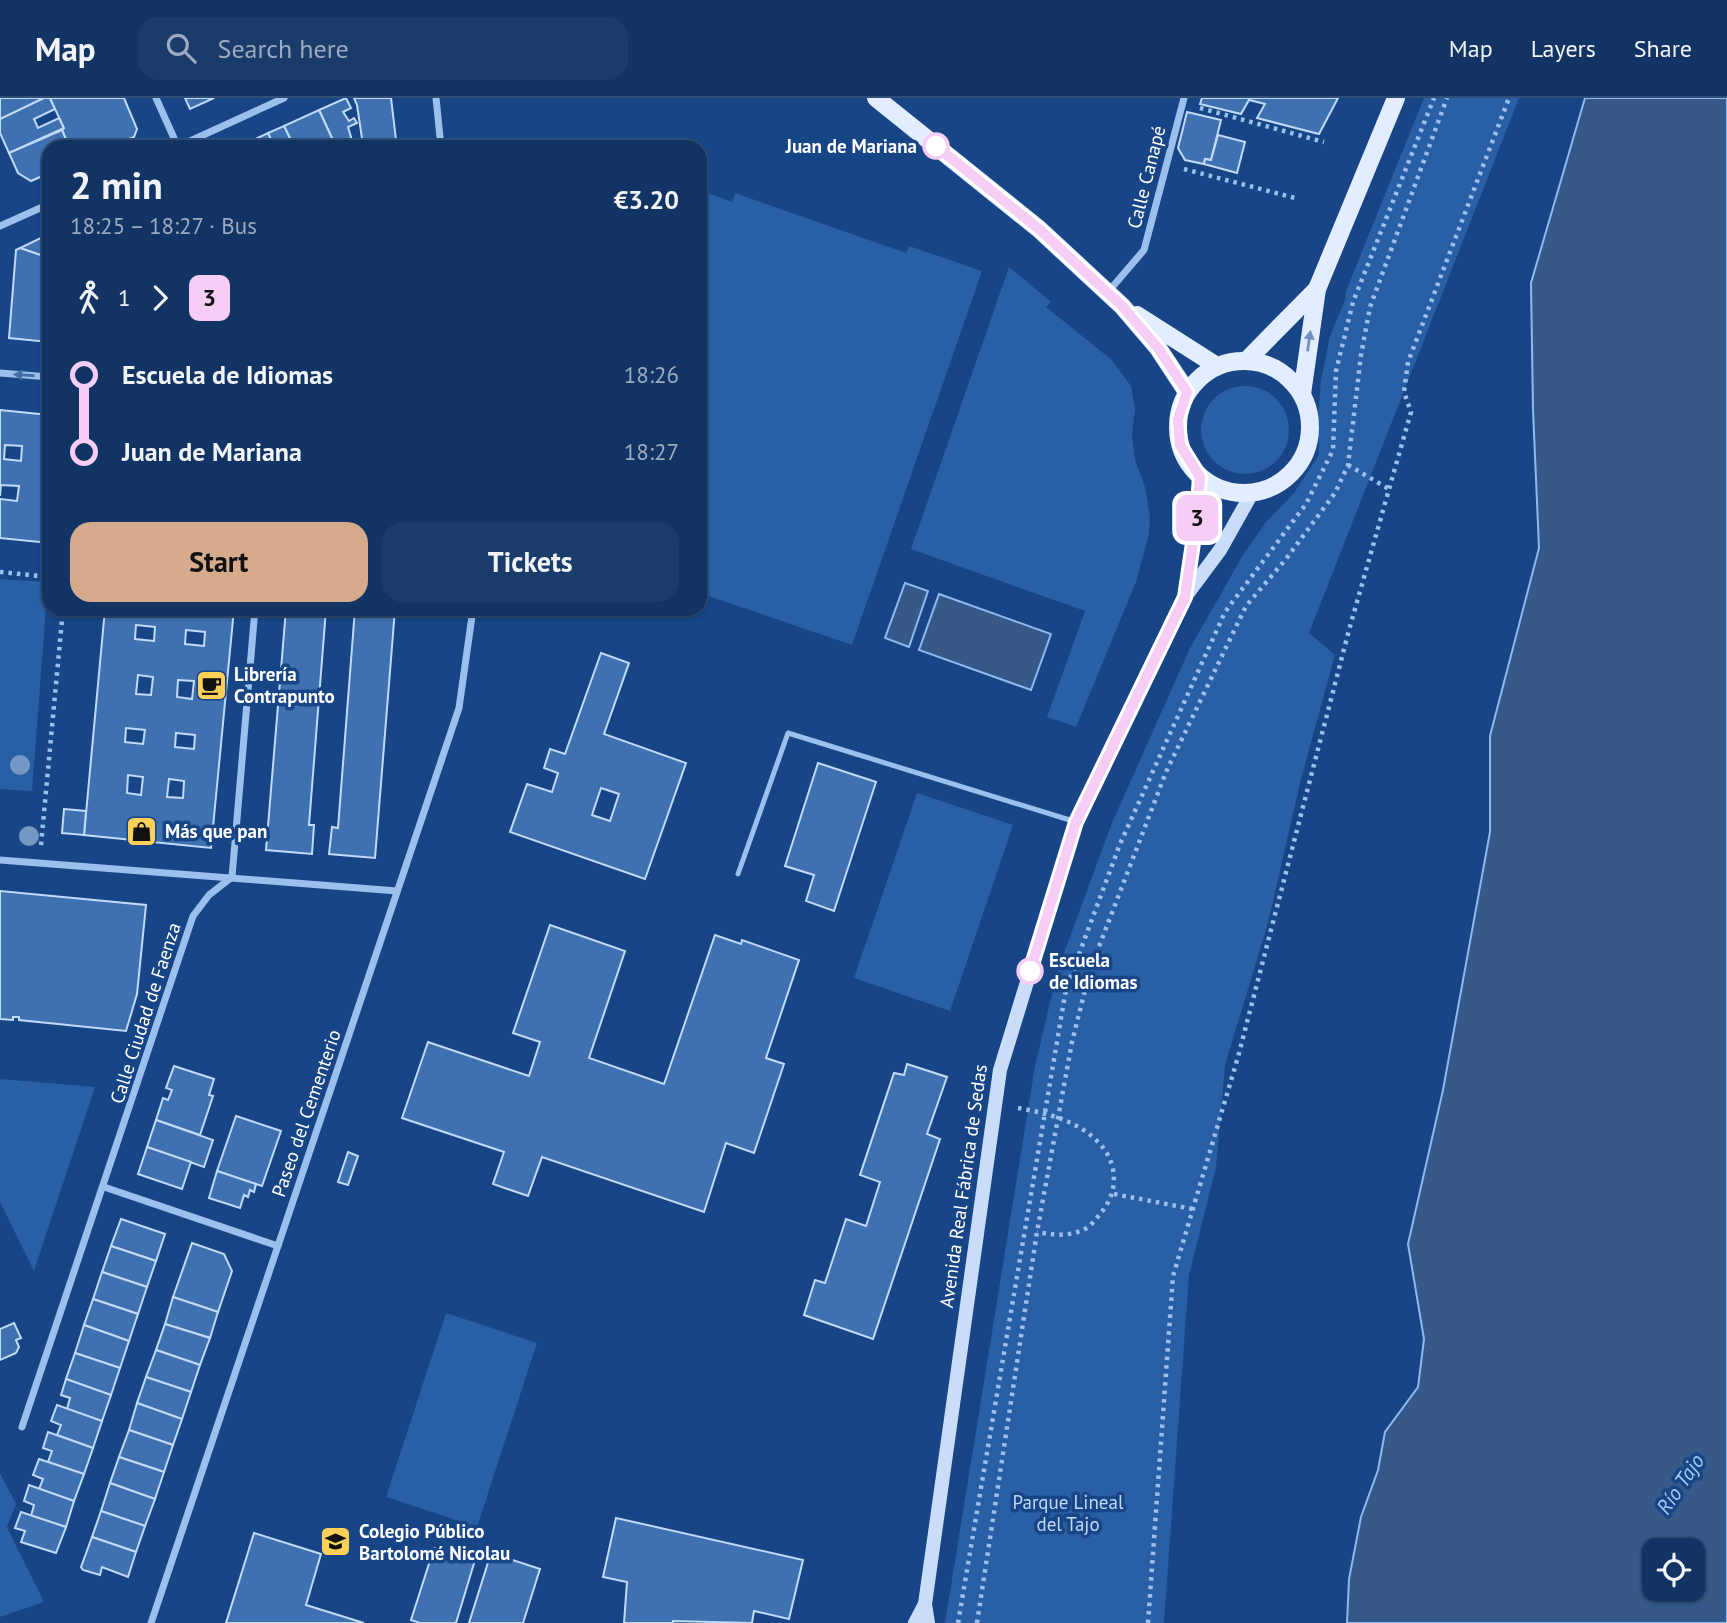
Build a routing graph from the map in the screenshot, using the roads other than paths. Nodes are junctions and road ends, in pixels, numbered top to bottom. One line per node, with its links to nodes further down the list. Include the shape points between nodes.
1 (156, 98): 7 (street)
2 (284, 98): 8 (street)
3 (436, 98): 9 (street)
4 (876, 98): 13 (main road, via 1039,229)
5 (1396, 98): 12 (main road)
6 (1182, 101): 13 (street, Calle Canapé, via 1144,250)
7 (175, 140)
8 (193, 140)
9 (440, 140)
10 (42, 207): 11 (street)
11 (0, 226)
12 (1317, 289): 15 (main road); 20 (main road, one-way to 12)
13 (1107, 292): 14 (main road)
14 (1122, 306): 16 (main road); 19 (main road)
15 (1247, 360): 16 (main road); 20 (main road, via 1279,370)
16 (1217, 366): 19 (main road)
17 (0, 373): 18 (street, one-way to 17)
18 (42, 376)
19 (1187, 392): 21 (main road, via 1178,419 1180,445)
20 (1302, 394): 22 (main road, via 1311,425 1306,452 1294,472 1274,487)
21 (1200, 477): 22 (main road, via 1225,491); 23 (street, Avenida Real Fábrica de Sedas)
22 (1252, 493): 23 (street, Avenida Real Fábrica de Sedas, via 1220,550)
23 (1185, 597): 26 (street, Avenida Real Fábrica de Sedas)
24 (255, 616): 29 (street)
25 (472, 616): 30 (street, Paseo del Cementerio, via 459,708)
26 (1076, 822): 28 (lane, via 788,733); 34 (street, Avenida Real Fábrica de Sedas, via 1000,1070)
27 (0, 860): 29 (street)
28 (738, 874)
29 (232, 877): 30 (street); 31 (street, Calle Ciudad de Faenza, via 209,895 193,916)
30 (397, 891): 32 (street, Paseo del Cementerio)
31 (104, 1187): 32 (street); 33 (street, Calle Ciudad de Faenza)
32 (278, 1246): 35 (street, Paseo del Cementerio)
33 (22, 1427)
34 (925, 1604): 36 (street, Avenida Real Fábrica de Sedas); 37 (street, Avenida Real Fábrica de Sedas)
35 (151, 1623)
36 (915, 1623)
37 (928, 1623)

